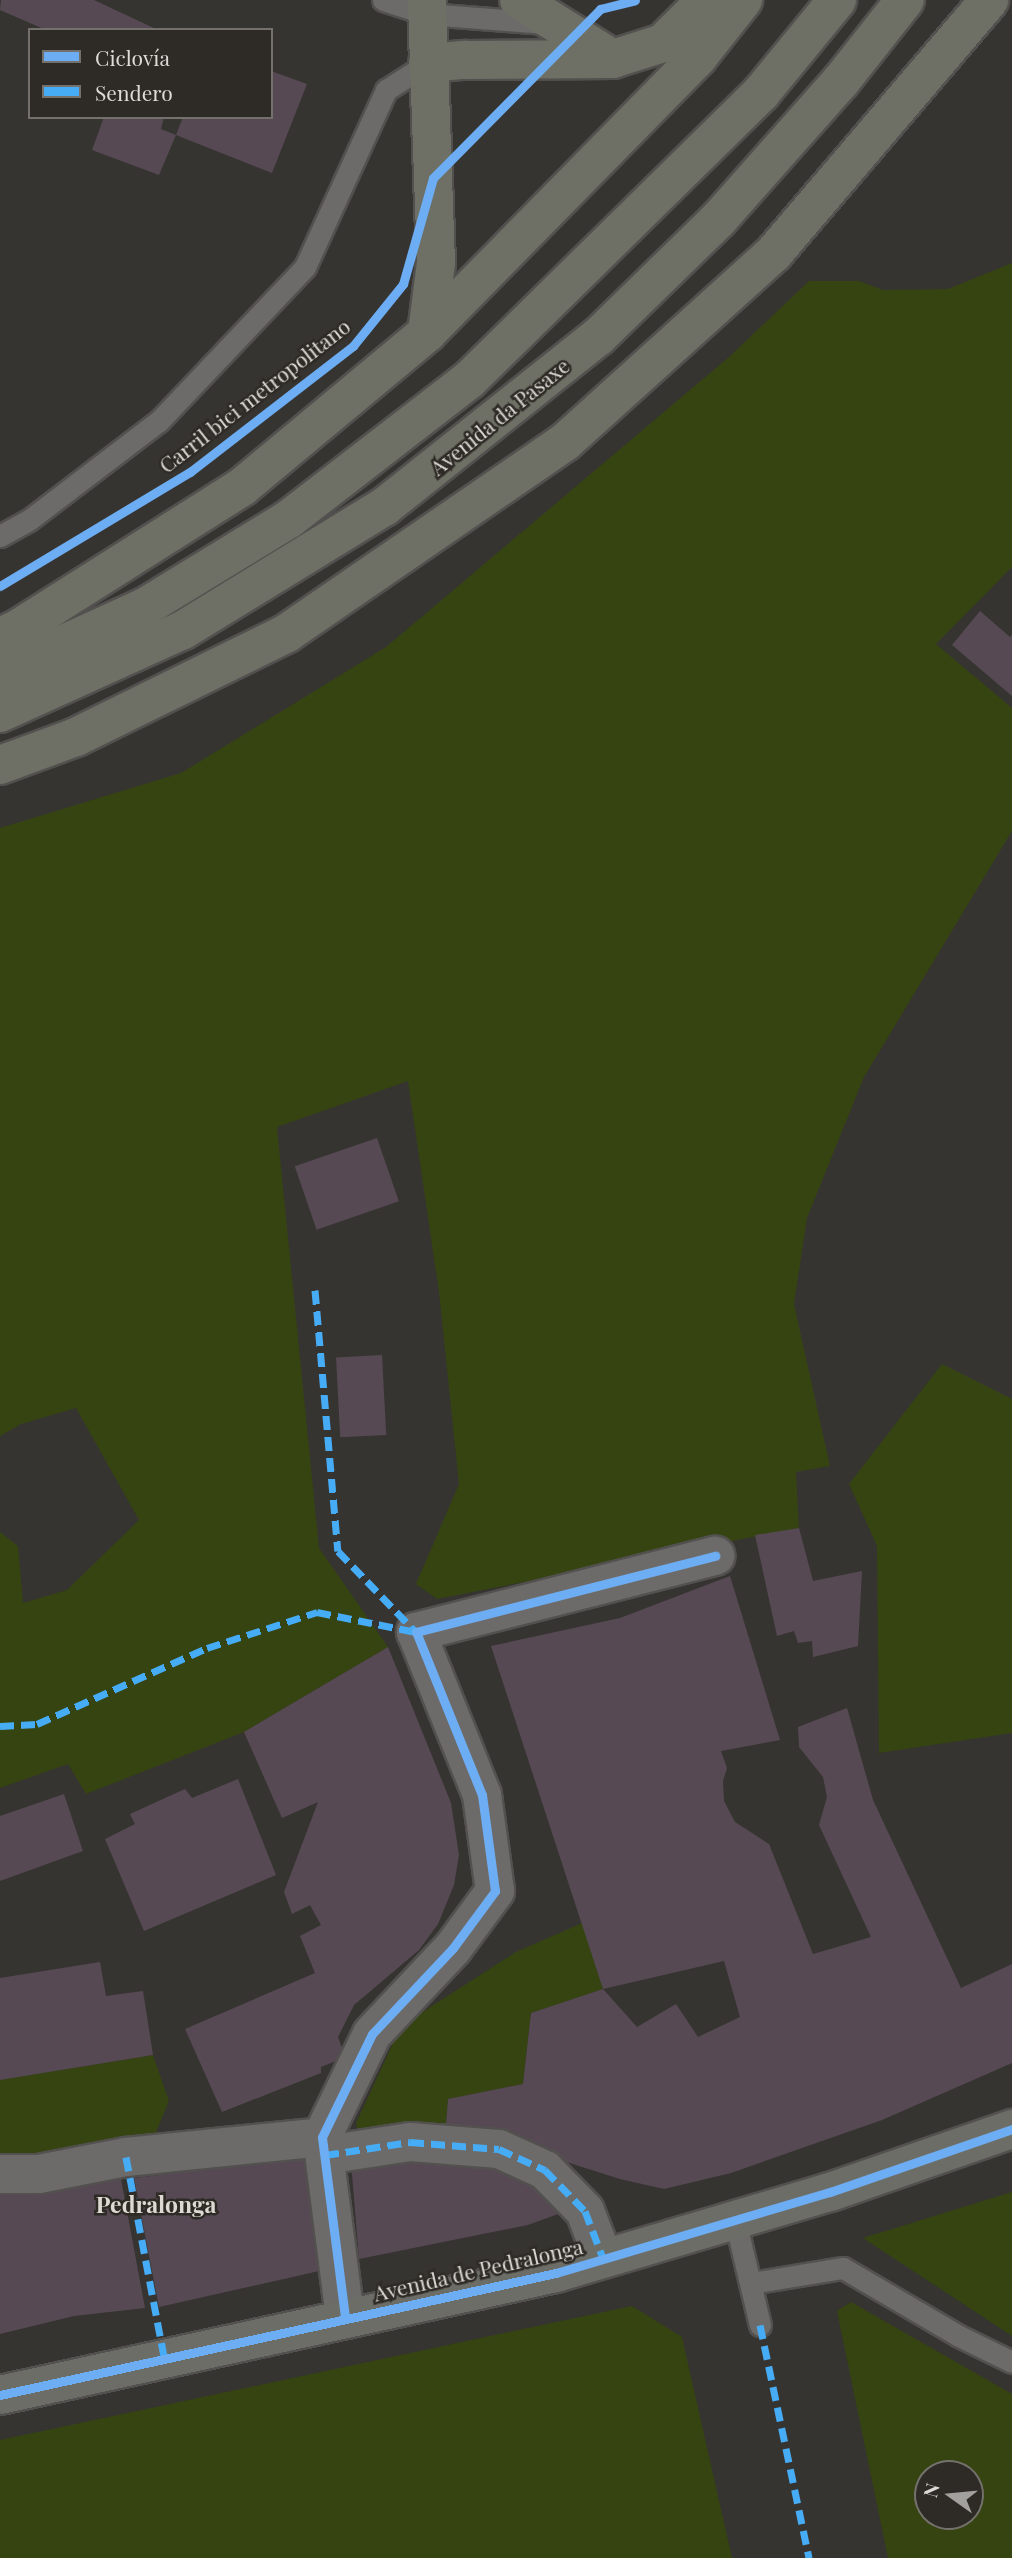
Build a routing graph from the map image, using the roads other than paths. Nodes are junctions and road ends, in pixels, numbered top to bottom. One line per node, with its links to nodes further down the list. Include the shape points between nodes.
1 (383, 0): 8 (lane)
2 (519, 0): 9 (main road)
3 (706, 0): 10 (main road, via 663,43)
4 (743, 0): 12 (main road, via 698,57)
5 (837, 0): 15 (main road, via 761,93 469,380 289,520 145,607)
6 (905, 0): 16 (main road, Avenida da Pasaxe, via 841,81 718,220 598,337 395,499 183,630)
7 (989, 0): 17 (main road, via 774,253 565,442 288,633 76,737)
8 (427, 7): 9 (lane); 11 (main road)
9 (578, 23): 10 (main road)
10 (612, 59): 11 (main road)
11 (428, 63): 12 (main road, via 436,263); 13 (lane, via 386,90 305,267 159,421 29,520)
12 (427, 333): 14 (main road, via 242,487)
13 (0, 536)
14 (0, 637)
15 (0, 673)
16 (0, 713)
17 (0, 765)
18 (715, 1556): 21 (street, via 416,1632 482,1795 495,1891 453,1948 372,2034)
19 (1012, 2117): 22 (street, Avenida de Pedralonga)
20 (1012, 2129): 22 (street, Avenida de Pedralonga)
21 (324, 2146): 23 (street, via 126,2157 39,2174); 25 (street, via 410,2142 499,2149 545,2170 585,2211); 27 (street)
22 (957, 2148): 24 (street, Avenida de Pedralonga)
23 (0, 2174)
24 (735, 2220): 25 (street, Avenida de Pedralonga); 26 (lane)
25 (603, 2259): 27 (street, Avenida de Pedralonga)
26 (751, 2283): 28 (lane); 29 (lane, via 843,2268)
27 (345, 2317): 30 (street, Avenida de Pedralonga)
28 (760, 2325)
29 (1012, 2362)
30 (0, 2395)

